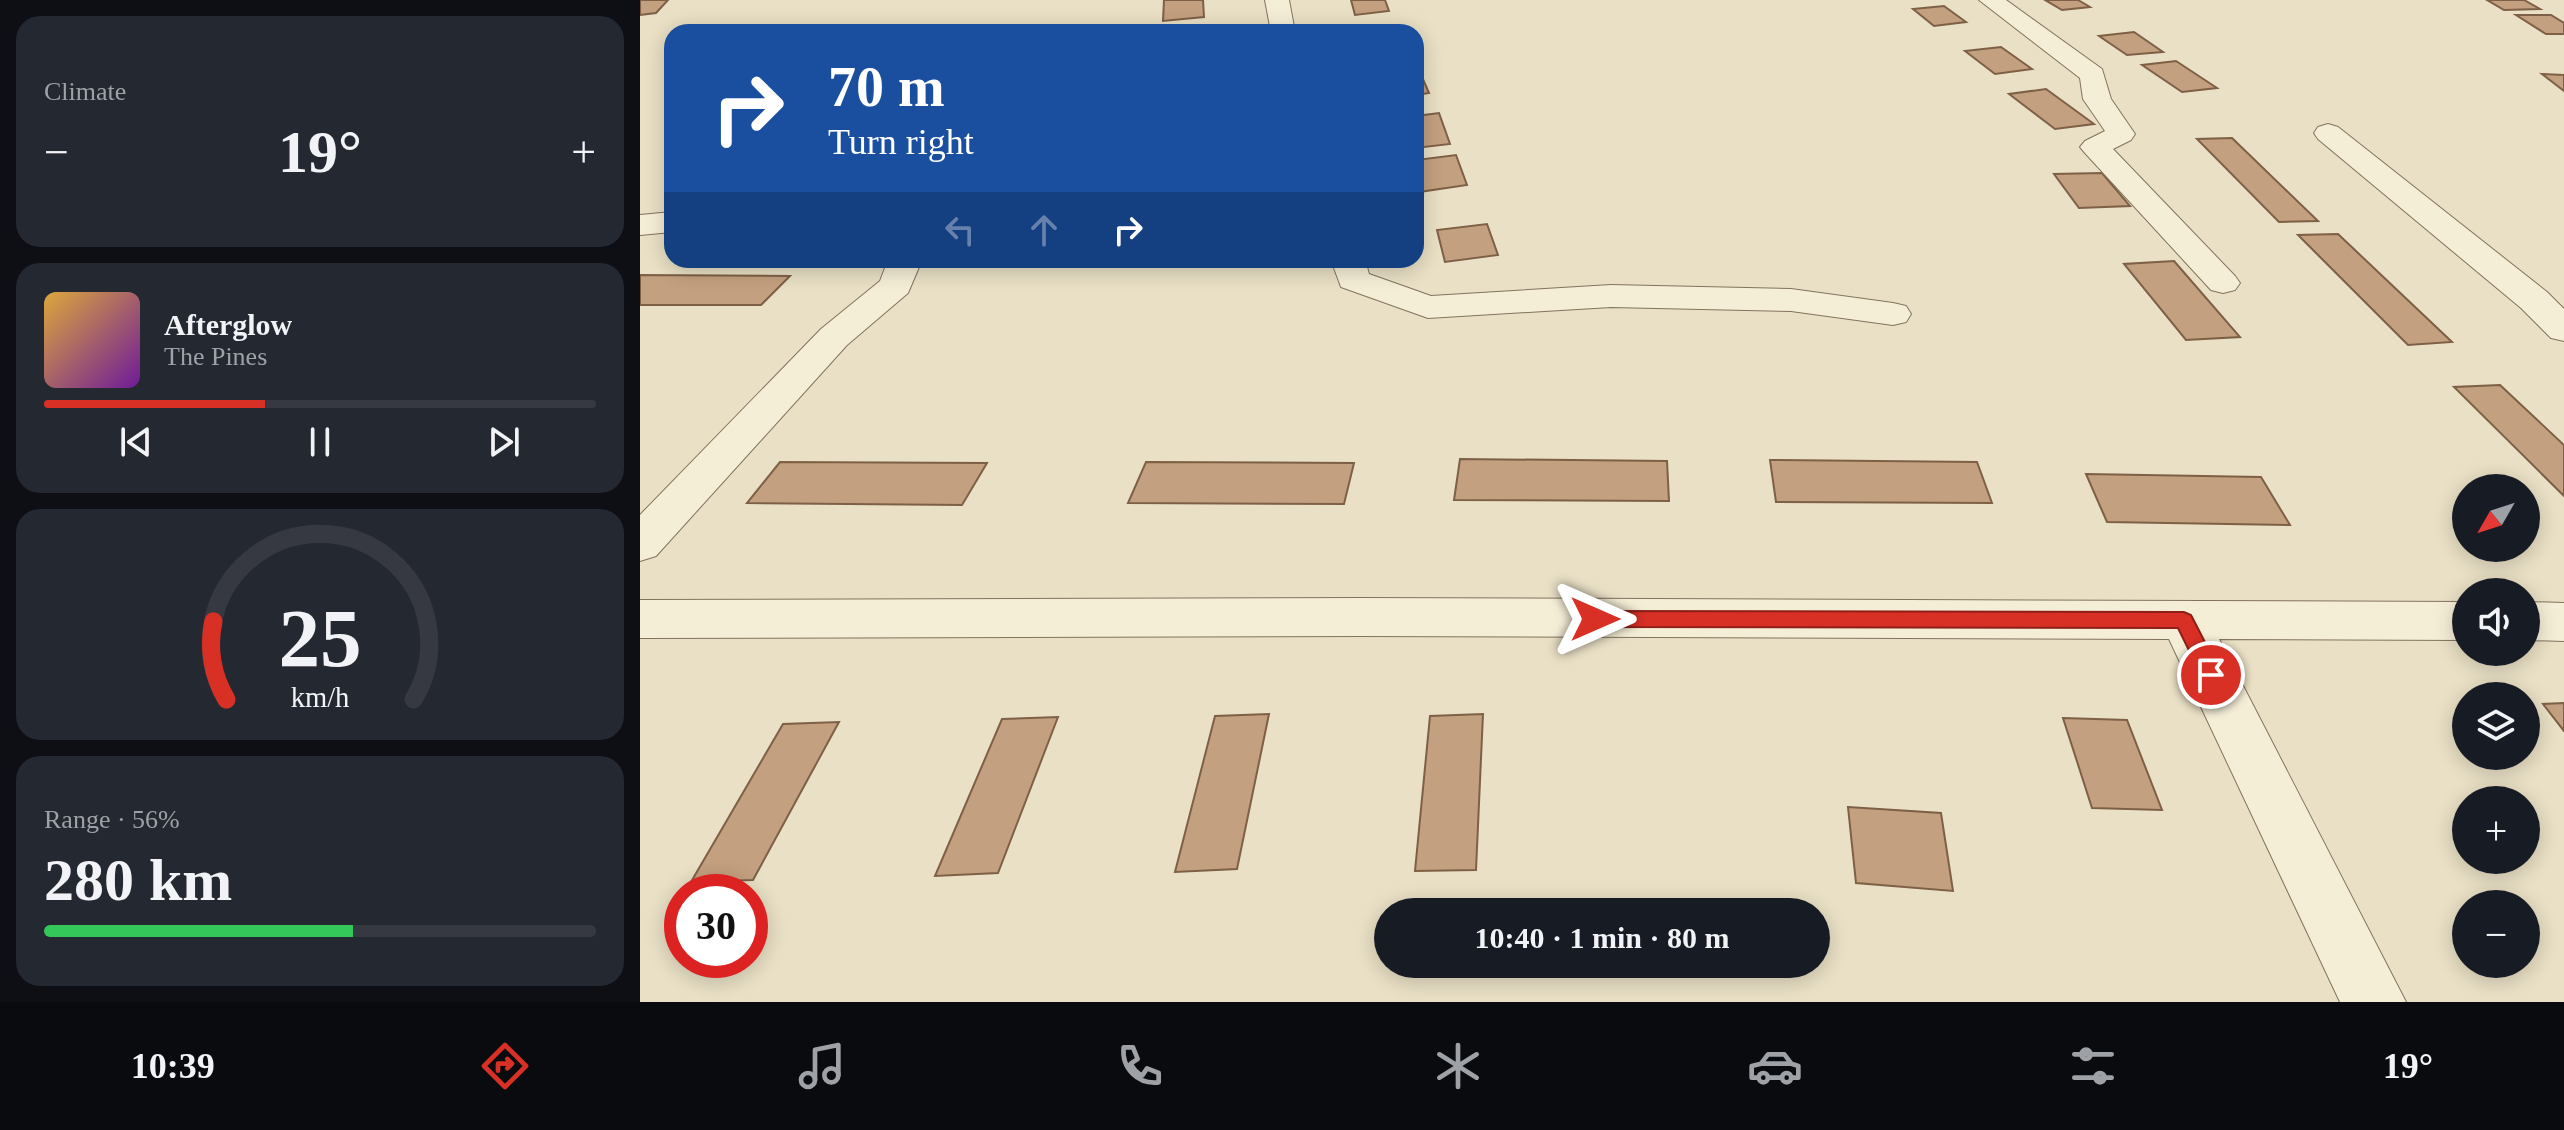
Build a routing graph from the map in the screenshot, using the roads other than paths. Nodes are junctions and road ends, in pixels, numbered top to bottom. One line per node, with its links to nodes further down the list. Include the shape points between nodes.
1 (1277, 0): 3 (street)
2 (1991, 0): 9 (street, via 2093,75 2097,99 2121,134 2095,147)
3 (1282, 24)
4 (2328, 133): 11 (street)
5 (664, 223): 6 (street)
6 (640, 225)
7 (902, 268): 12 (street, via 896,286 834,337)
8 (1350, 268): 10 (street, via 1353,280 1428,307 1611,296 1791,300)
9 (2223, 283)
10 (1893, 314)
11 (2564, 330)
12 (640, 544)
13 (640, 619): 14 (street)
14 (2184, 620): 15 (street); 18 (street)
15 (2452, 621)
16 (2540, 621): 17 (street)
17 (2564, 622)
18 (2374, 1002)

